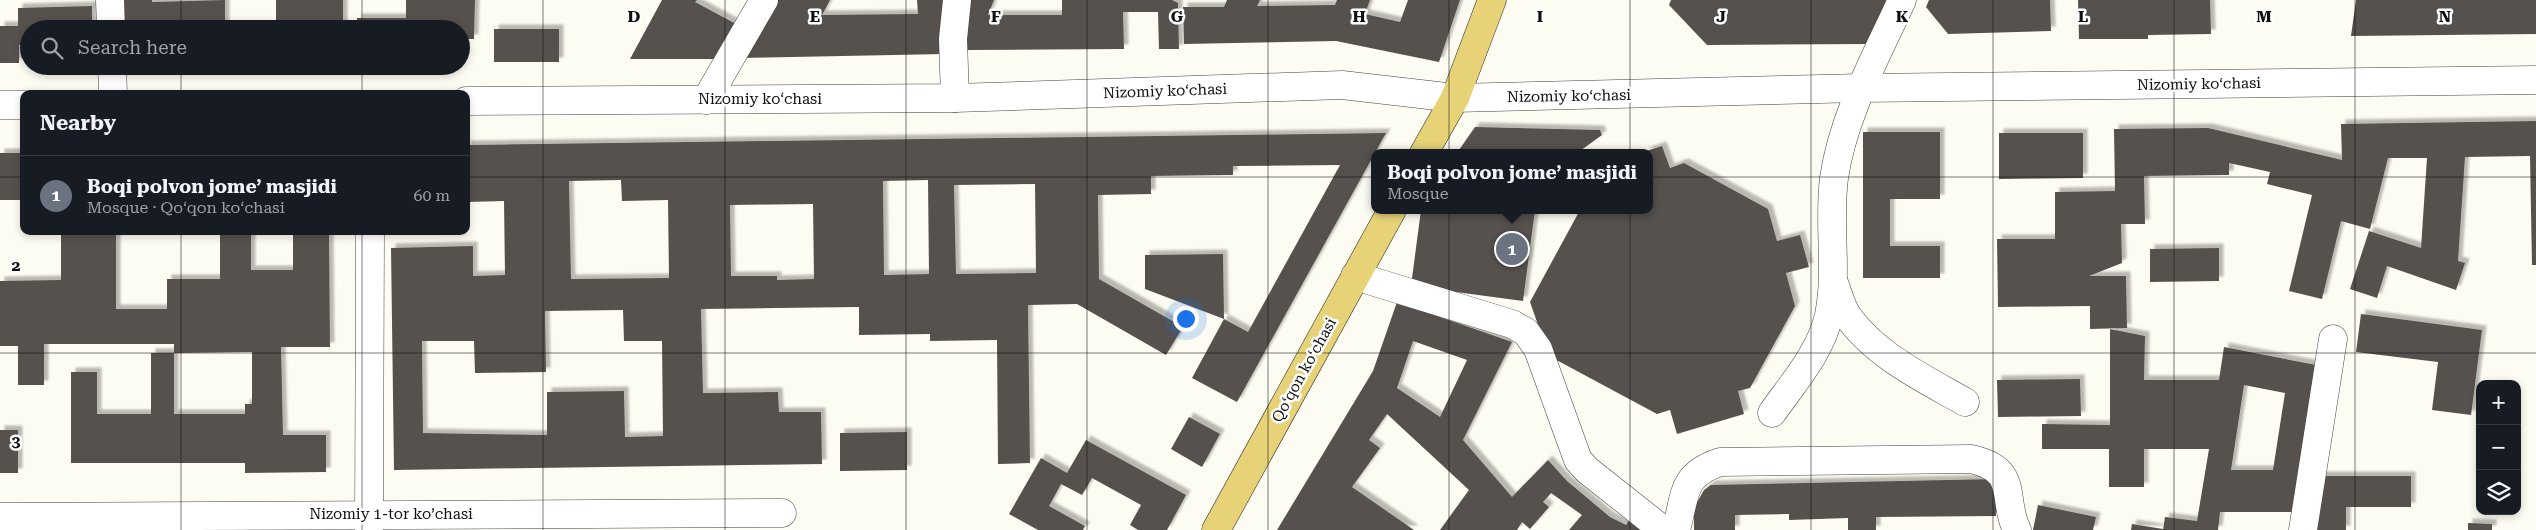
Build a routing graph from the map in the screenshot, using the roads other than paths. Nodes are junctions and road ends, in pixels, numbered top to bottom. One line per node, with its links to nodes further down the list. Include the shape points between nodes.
1 (110, 0): 6 (street)
2 (764, 0): 13 (street)
3 (957, 0): 11 (street, via 952,39)
4 (1492, 0): 12 (main road)
5 (1902, 0): 9 (street)
6 (111, 20)
7 (112, 75): 10 (street)
8 (2536, 80): 9 (street, Nizomiy koʻchasi)
9 (1862, 88): 12 (street, Nizomiy koʻchasi); 21 (street, via 1844,136 1834,179)
10 (113, 90)
11 (955, 98): 12 (street, Nizomiy koʻchasi, via 1342,85); 13 (street, Nizomiy koʻchasi)
12 (1455, 98): 17 (main road)
13 (706, 100): 14 (street, Nizomiy koʻchasi)
14 (470, 101)
15 (0, 105): 16 (street)
16 (20, 105)
17 (1426, 149)
18 (1390, 214): 20 (main road, Qoʻqon koʻchasi)
19 (370, 235): 27 (street)
20 (1355, 276): 28 (main road, Qoʻqon koʻchasi); 29 (street, via 1512,324 1526,332 1538,349 1578,460)
21 (1833, 279): 23 (street, via 1845,313 1859,331 1914,373); 24 (street, via 1829,316 1812,356)
22 (2334, 339): 32 (street)
23 (1965, 402)
24 (1772, 413)
25 (782, 513): 27 (street, Nizomiy 1-tor koʼchasi)
26 (0, 517): 27 (street, Nizomiy 1-tor koʼchasi)
27 (369, 522)
28 (1216, 530)
29 (1663, 530)
30 (1676, 530): 31 (street, via 1689,480 1702,468 1720,462 1971,459 1986,462 2000,474 2008,487)
31 (2018, 530)
32 (2303, 530)

